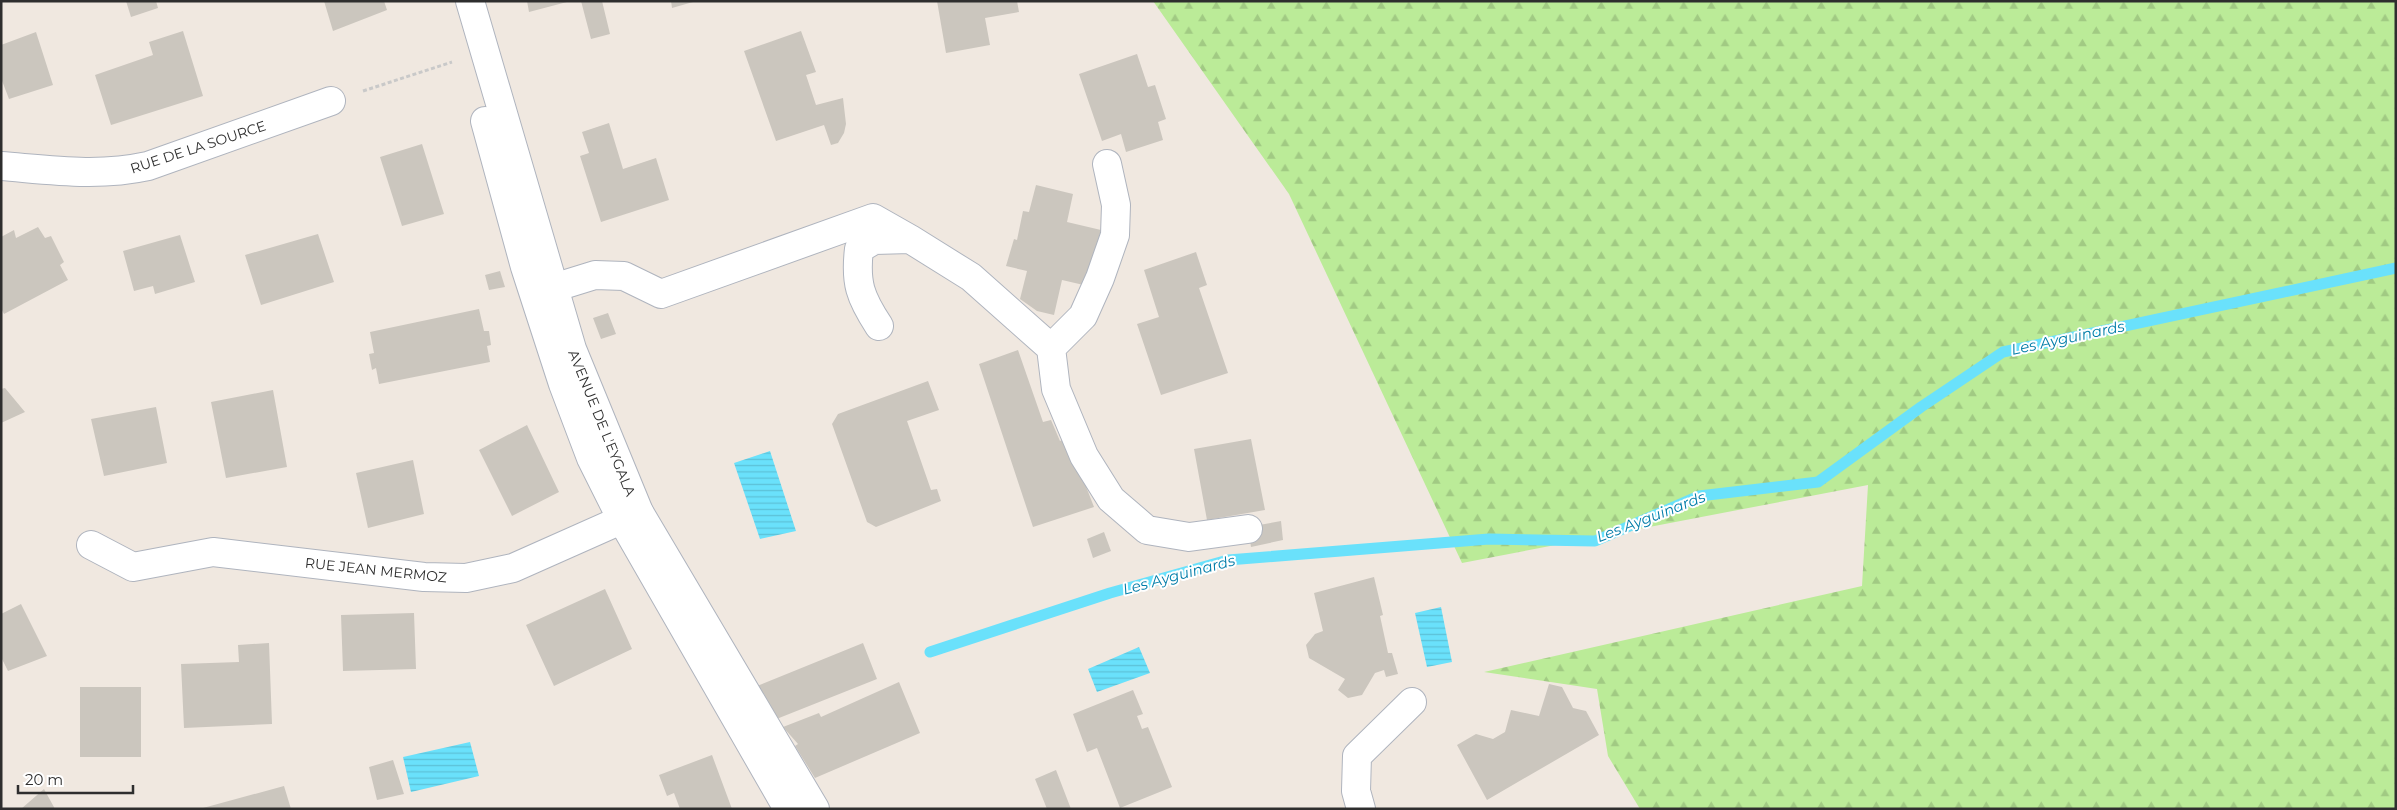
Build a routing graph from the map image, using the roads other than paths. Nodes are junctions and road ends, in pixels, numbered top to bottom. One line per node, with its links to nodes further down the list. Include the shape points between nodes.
1 (452, 1): 10 (street, AVENUE DE L'EYGALA, via 525,267 563,384 591,458)
2 (470, 1): 7 (street, AVENUE DE L'EYGALA)
3 (331, 101): 5 (street, RUE DE LA SOURCE, via 148,166 119,172 87,173)
4 (1107, 164): 9 (street, via 1116,205 1115,235 1083,316)
5 (1, 166)
6 (910, 239): 7 (street, via 873,218 661,294 624,276 595,275); 8 (street, via 874,240 859,249 856,275 865,305); 9 (street, via 971,277)
7 (553, 288): 10 (street, AVENUE DE L'EYGALA)
8 (879, 326)
9 (1052, 348): 11 (street, via 1056,390 1084,456 1111,499 1147,530 1190,537)
10 (630, 516): 12 (street, RUE JEAN MERMOZ, via 513,568 466,578 424,577 214,552 133,568); 14 (street, AVENUE DE L'EYGALA); 15 (street, AVENUE DE L'EYGALA)
11 (1248, 529)
12 (92, 545)
13 (1412, 702): 16 (street, via 1357,756 1356,791)
14 (788, 809)
15 (816, 809)
16 (1361, 809)

